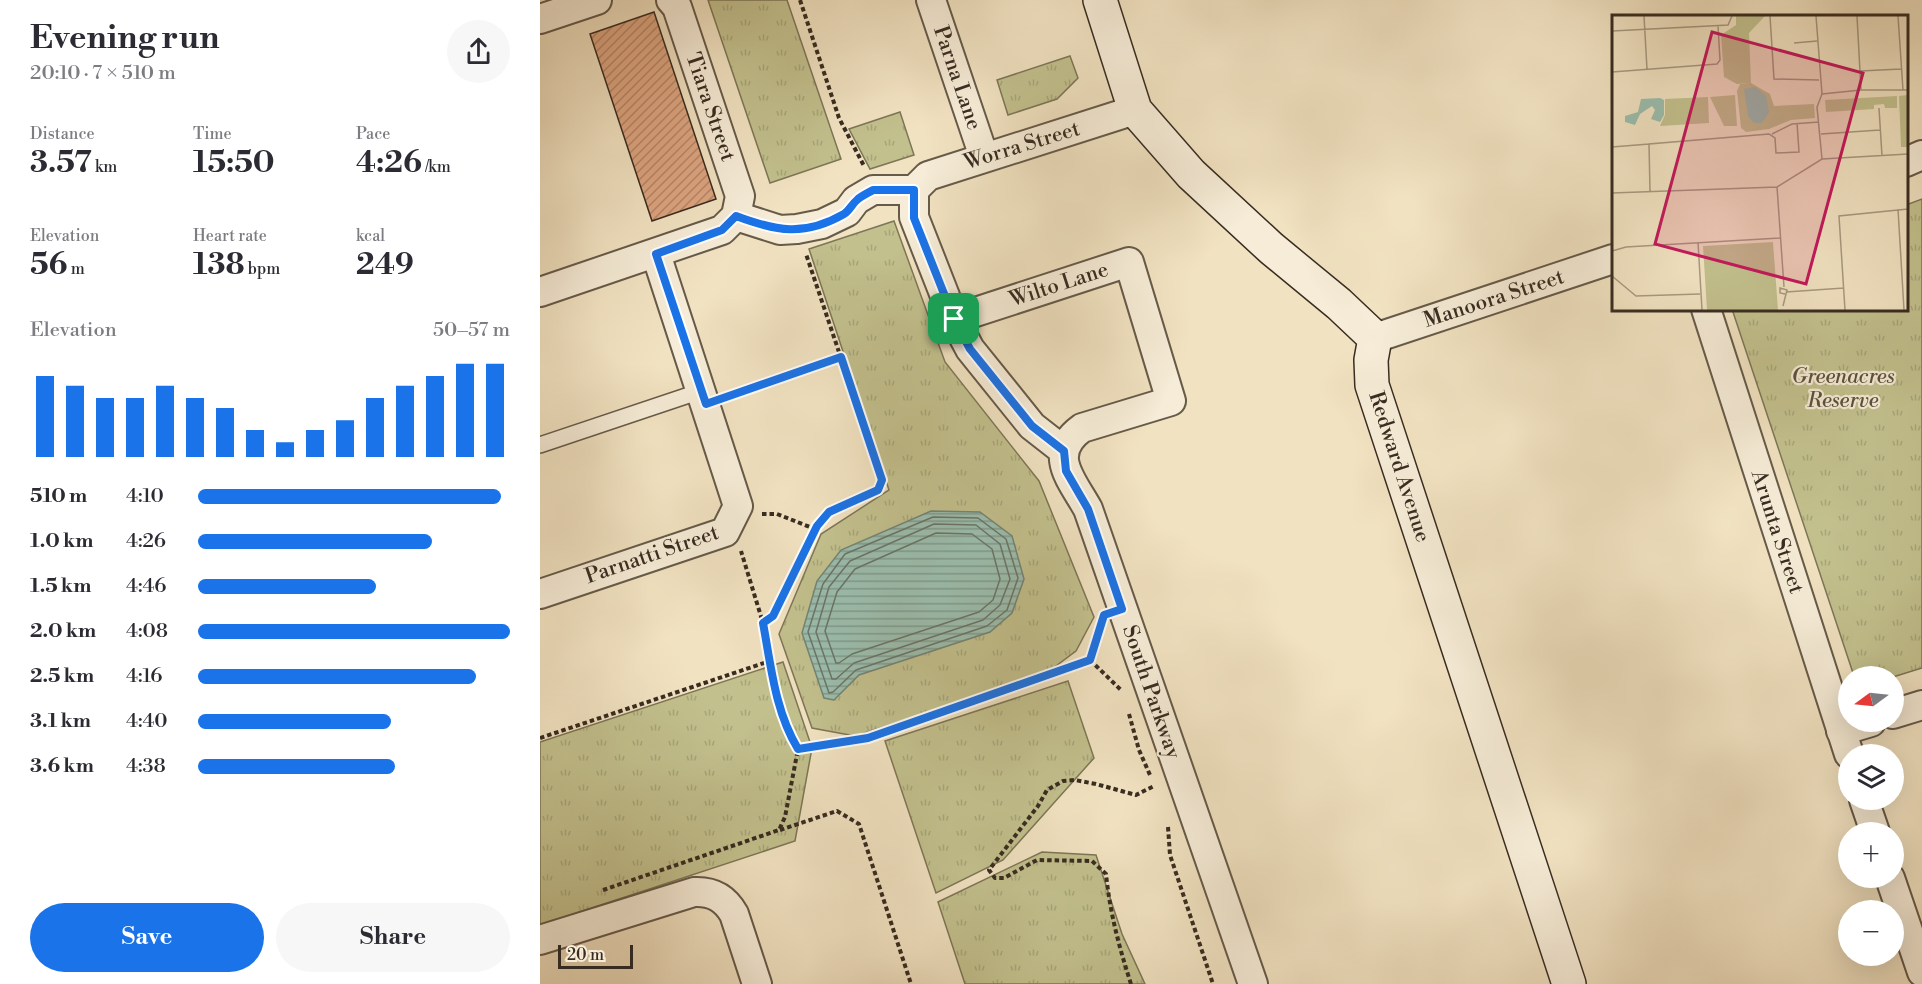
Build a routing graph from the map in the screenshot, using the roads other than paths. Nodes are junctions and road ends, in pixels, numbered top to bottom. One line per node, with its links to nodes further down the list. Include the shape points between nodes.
1 (597, 0): 5 (street)
2 (671, 0): 9 (street, Tiara Street, via 677,7)
3 (931, 0): 7 (street, Parna Lane)
4 (1100, 0): 6 (street)
5 (540, 19)
6 (1135, 110): 7 (street, Worra Street); 15 (street, via 1191,174)
7 (984, 157): 8 (street, Worra Street, via 928,176)
8 (914, 190): 9 (street, via 873,190 856,200 847,212 822,224 797,229 780,230); 14 (street, via 914,218)
9 (748, 220): 10 (street)
10 (656, 254): 12 (street); 16 (street, Parnatti Street)
11 (1612, 259): 15 (street, Manoora Street)
12 (540, 292)
13 (1706, 310): 23 (street, Arunta Street)
14 (954, 319): 18 (street, via 970,349 1032,426); 18 (street, Wilto Lane, via 1129,262 1171,401 1082,428 1071,436)
15 (1375, 338): 29 (street, Redward Avenue, via 1372,385)
16 (704, 398): 17 (lane); 19 (street, Parnatti Street, via 738,507 725,532)
17 (540, 445)
18 (1064, 451): 28 (street, South Parkway, via 1066,471 1088,509)
19 (540, 594)
20 (1922, 705): 21 (street)
21 (1904, 711)
22 (1859, 732): 23 (street)
23 (1845, 743)
24 (1893, 888): 26 (street)
25 (540, 940): 27 (street, via 694,892 712,893 729,905 734,914)
26 (1922, 972)
27 (757, 984)
28 (1253, 984)
29 (1569, 984)

